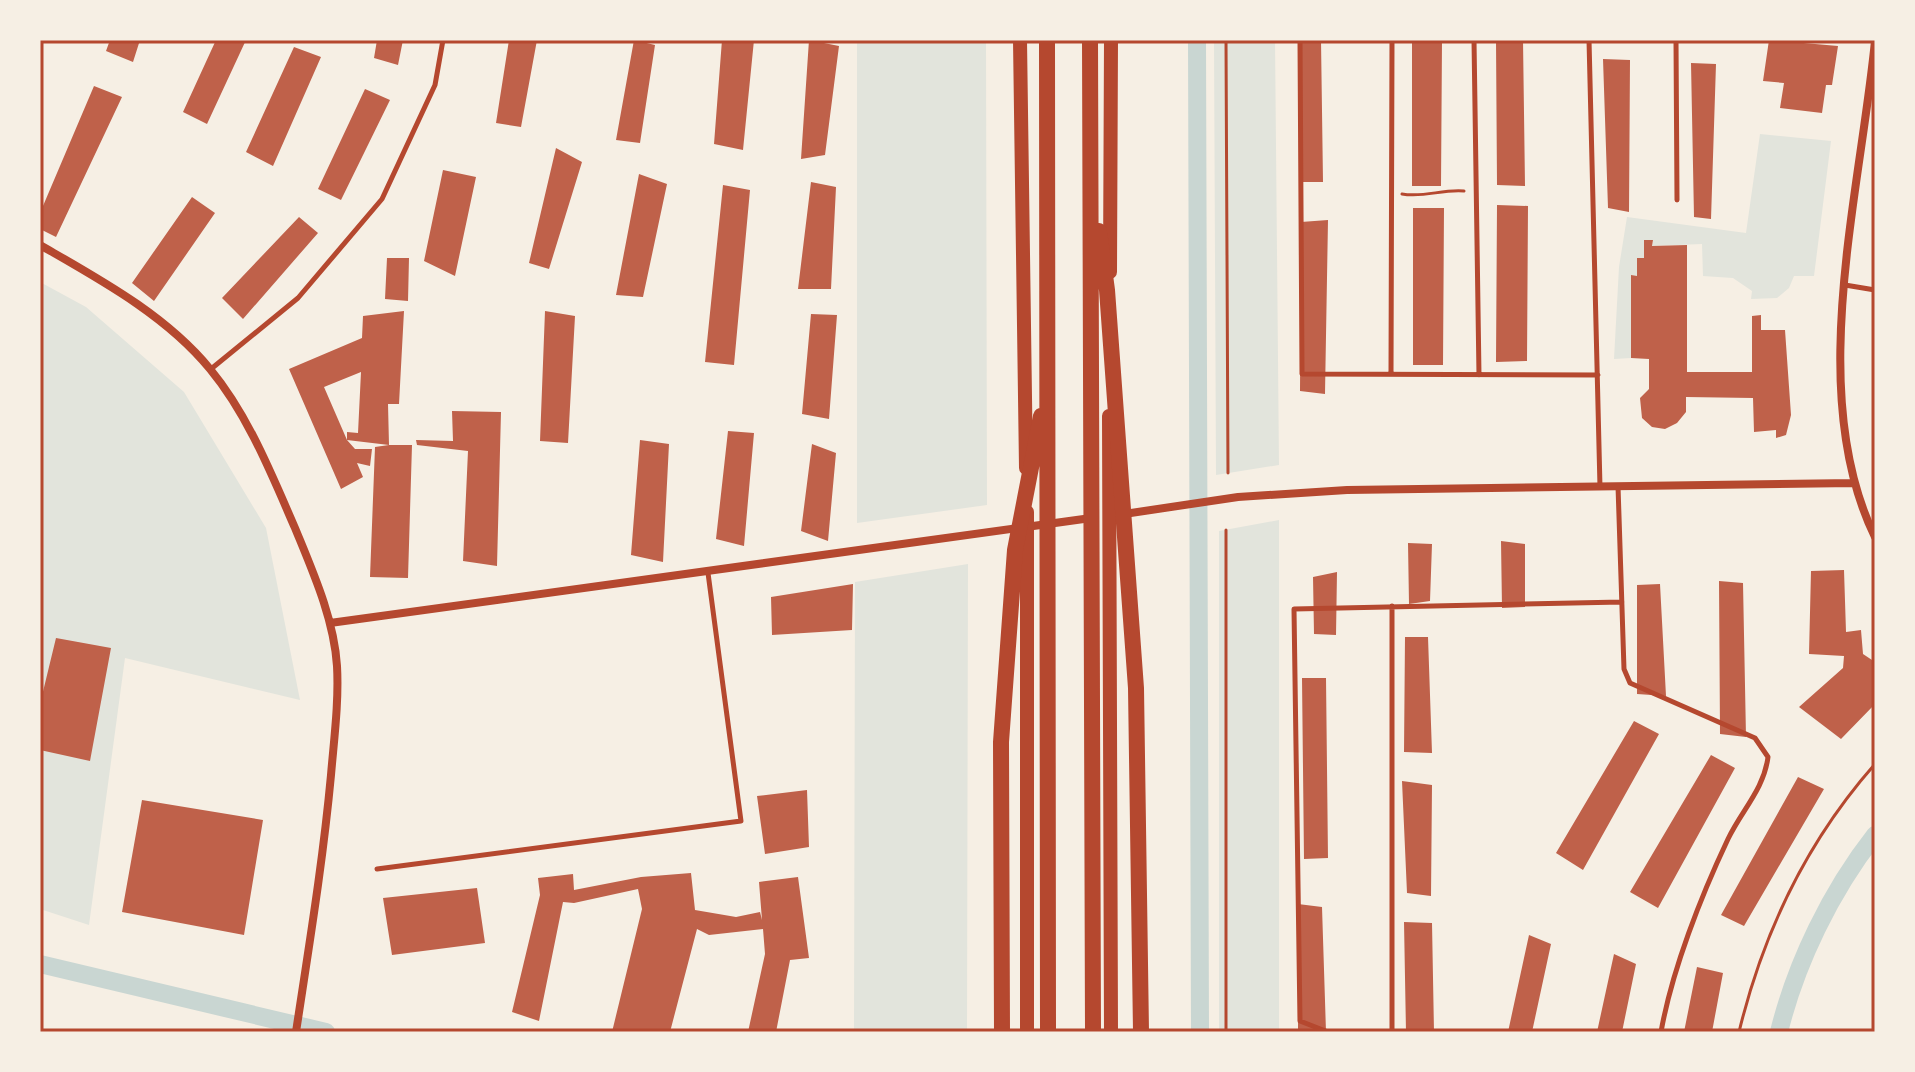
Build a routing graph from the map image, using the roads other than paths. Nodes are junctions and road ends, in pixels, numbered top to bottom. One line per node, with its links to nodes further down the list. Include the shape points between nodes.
1 (443, 40): 17 (lane, via 435,85 382,199 298,298)
2 (1020, 40): 26 (main road)
3 (1047, 40): 21 (highway)
4 (1090, 40): 12 (highway)
5 (1111, 40): 25 (main road)
6 (1300, 40): 18 (lane, via 1302,374)
7 (1392, 40): 18 (lane)
8 (1474, 40): 19 (lane)
9 (1589, 40): 20 (lane)
10 (1676, 40): 13 (lane)
11 (1875, 41): 15 (street)
12 (1090, 171): 37 (highway); 39 (highway, via 1107,290 1136,688)
13 (1677, 200)
14 (40, 245): 17 (street, via 120,292)
15 (1845, 285): 16 (lane); 22 (street, via 1840,363 1843,427)
16 (1875, 290)
17 (211, 369): 31 (street, via 261,449)
18 (1391, 374): 19 (lane)
19 (1479, 375): 20 (lane)
20 (1598, 375): 24 (lane)
21 (1048, 379): 34 (highway, via 1015,550 1001,742); 36 (highway)
22 (1854, 483): 23 (street); 27 (street)
23 (1618, 486): 24 (street); 29 (lane)
24 (1600, 487): 25 (street, via 1347,490 1238,497)
25 (1109, 515): 26 (street); 38 (main road)
26 (1027, 528): 28 (street); 35 (main road)
27 (1875, 537)
28 (708, 573): 31 (street); 32 (lane, via 741,821)
29 (1622, 602): 30 (lane); 42 (lane, via 1624,669 1630,683 1755,738 1768,757 1765,779 1729,838 1693,927)
30 (1392, 606): 40 (lane, via 1294,609 1300,1021); 41 (lane)
31 (330, 623): 33 (street, via 337,714)
32 (377, 869)
33 (296, 1032)
34 (1002, 1032)
35 (1027, 1032)
36 (1048, 1032)
37 (1093, 1032)
38 (1111, 1032)
39 (1141, 1032)
40 (1328, 1032)
41 (1392, 1032)
42 (1661, 1032)

